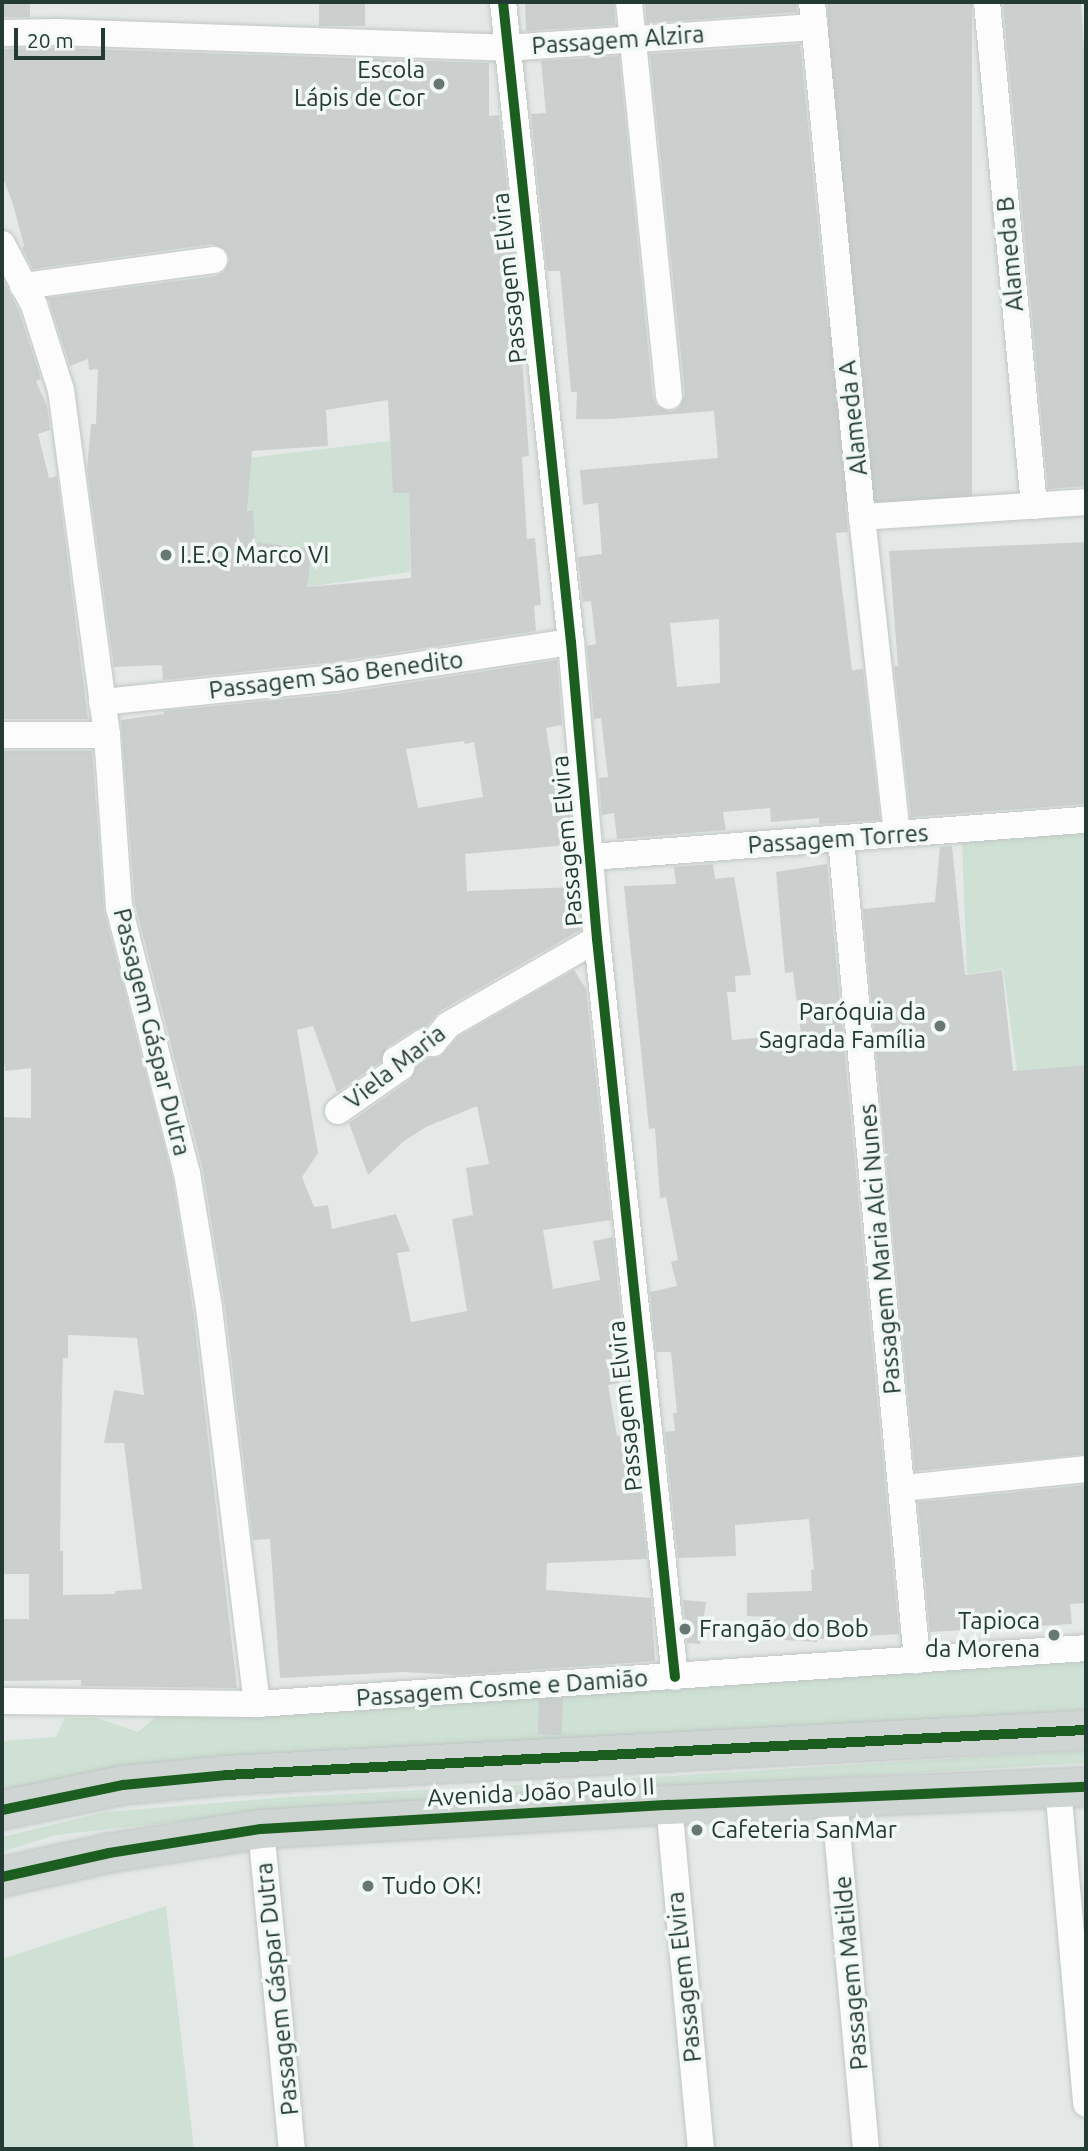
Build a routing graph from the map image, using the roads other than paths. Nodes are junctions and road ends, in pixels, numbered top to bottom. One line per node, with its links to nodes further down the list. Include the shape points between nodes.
1 (503, 2): 7 (street, Passagem Elvira)
2 (629, 2): 6 (street)
3 (987, 2): 13 (street, Alameda B)
4 (813, 14): 6 (street, Passagem Alzira); 14 (street, Alameda A)
5 (2, 33): 7 (street, Passagem Alzira)
6 (632, 39): 7 (street, Passagem Alzira); 11 (street)
7 (505, 48): 15 (street, Passagem Elvira)
8 (2, 244): 10 (street, Passagem Gáspar Dutra)
9 (214, 260): 10 (street)
10 (23, 286): 16 (street, Passagem Gáspar Dutra, via 34,305 61,390)
11 (669, 396)
12 (1086, 502): 13 (street)
13 (1034, 506): 14 (street)
14 (862, 517): 20 (street, Alameda A)
15 (571, 642): 16 (street, Passagem São Benedito, via 335,678); 22 (street, Passagem Elvira)
16 (102, 702): 18 (street, Passagem Gáspar Dutra)
17 (2, 735): 18 (street)
18 (107, 735): 31 (street, Passagem Gáspar Dutra, via 119,907 187,1173 209,1308)
19 (1086, 820): 20 (street, Passagem Torres)
20 (897, 834): 21 (street, Passagem Torres)
21 (841, 839): 22 (street, Passagem Torres); 26 (street, Passagem Maria Alci Nunes)
22 (591, 856): 23 (street, Passagem Elvira)
23 (597, 939): 24 (street, Viela Maria, via 449,1025 433,1044 422,1043 396,1060 401,1067); 29 (street, Passagem Elvira)
24 (338, 1111)
25 (1086, 1469): 26 (street)
26 (903, 1488): 28 (street, Passagem Maria Alci Nunes)
27 (1086, 1648): 28 (street, Passagem Cosme e Damião)
28 (918, 1660): 29 (street, Passagem Cosme e Damião)
29 (676, 1677): 31 (street, Passagem Cosme e Damião)
30 (2, 1701): 31 (street, Passagem Cosme e Damião)
31 (257, 1704)
32 (1086, 1730): 36 (main road, Avenida João Paulo II, via 226,1775 124,1786)
33 (1072, 1787): 34 (main road, Avenida João Paulo II); 39 (street)
34 (834, 1797): 35 (main road, Avenida João Paulo II); 42 (street, Passagem Matilde)
35 (669, 1805): 37 (main road, Avenida João Paulo II); 41 (street, Passagem Elvira)
36 (2, 1810)
37 (261, 1829): 38 (main road, Avenida João Paulo II, via 108,1853); 40 (street, Passagem Gáspar Dutra)
38 (2, 1877)
39 (1086, 2104)
40 (292, 2149)
41 (701, 2149)
42 (866, 2149)

